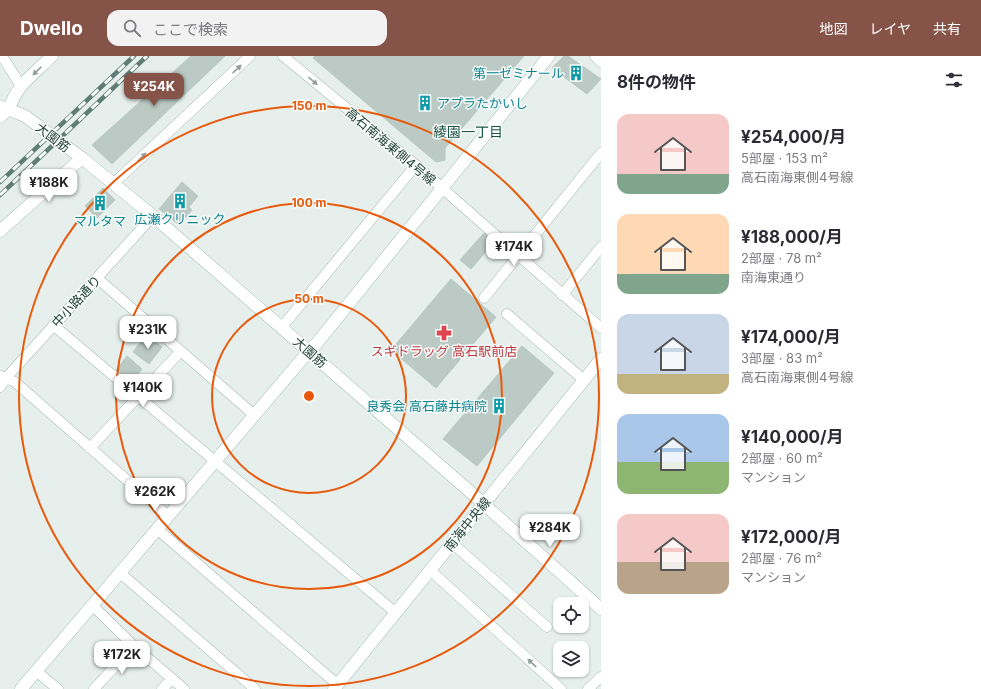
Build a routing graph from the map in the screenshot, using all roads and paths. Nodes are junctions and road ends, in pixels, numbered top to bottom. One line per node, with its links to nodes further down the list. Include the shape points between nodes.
1 (2, 56): 9 (street)
2 (52, 56): 9 (street, one-way to 9)
3 (250, 56): 15 (street, one-way to 3)
4 (283, 56): 7 (street, 高石南海東側4号線)
5 (549, 56): 16 (street)
6 (596, 56): 8 (street)
7 (294, 59): 14 (street, 高石南海東側4号線, one-way to 14)
8 (601, 61)
9 (21, 86): 10 (street)
10 (4, 108): 11 (street); 13 (street, 大園筋, via 25,116)
11 (0, 118)
12 (601, 153): 20 (street)
13 (82, 158): 15 (street, 大園筋); 18 (street)
14 (416, 165): 16 (street, 高石南海東側4号線); 26 (street)
15 (113, 184): 17 (street, 大園筋)
16 (442, 189): 20 (street, 高石南海東側4号線); 28 (street)
17 (152, 216): 21 (street, 中小路通り); 26 (street, 大園筋)
18 (0, 231)
19 (601, 247): 22 (street)
20 (518, 256): 22 (street, 高石南海東側4号線); 23 (street)
21 (97, 278): 25 (street, 中小路通り); 29 (street)
22 (562, 295): 27 (street, 高石南海東側4号線)
23 (484, 298)
24 (507, 314): 32 (street)
25 (53, 325): 31 (street, 中小路通り); 34 (street)
26 (282, 327): 28 (street, 大園筋)
27 (601, 328)
28 (308, 351): 35 (street); 38 (street, 大園筋)
29 (180, 352): 34 (street); 35 (street)
30 (601, 359): 32 (street, 南海中央線)
31 (3, 377): 33 (street, 中小路通り); 36 (street, via 15,382)
32 (584, 380): 38 (street, 南海中央線)
33 (0, 387)
34 (138, 397): 36 (street); 37 (street)
35 (253, 414): 37 (street)
36 (90, 448): 39 (street)
37 (214, 461): 39 (street); 46 (street)
38 (483, 504): 41 (street, 南海中央線); 45 (street, 大園筋)
39 (168, 516): 40 (street)
40 (157, 529): 43 (street); 52 (street)
41 (452, 543): 42 (street, 南海中央線); 47 (street)
42 (430, 570): 46 (street, 南海中央線); 59 (street, one-way to 42)
43 (119, 572): 44 (street); 58 (street)
44 (92, 605): 48 (street); 49 (street)
45 (601, 609)
46 (396, 613): 52 (street, 南海中央線)
47 (547, 627)
48 (134, 646): 51 (street); 55 (street)
49 (36, 671): 53 (street); 54 (street)
50 (601, 677): 60 (street)
51 (172, 679): 56 (street); 57 (street)
52 (336, 687)
53 (21, 689)
54 (58, 689)
55 (94, 689)
56 (162, 689)
57 (184, 689)
58 (255, 689)
59 (561, 689)
60 (588, 689)

